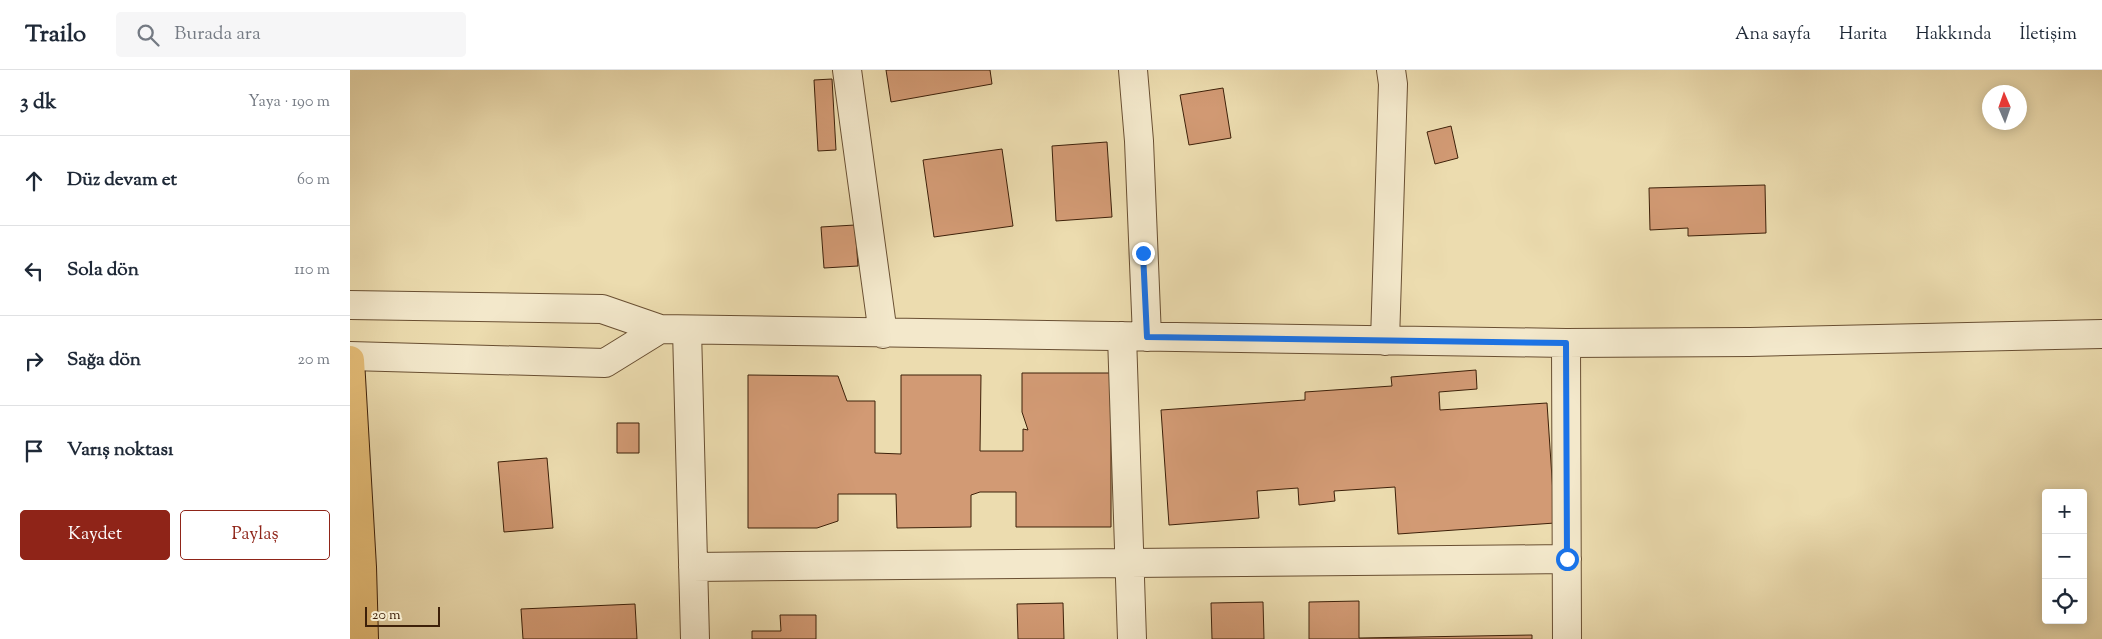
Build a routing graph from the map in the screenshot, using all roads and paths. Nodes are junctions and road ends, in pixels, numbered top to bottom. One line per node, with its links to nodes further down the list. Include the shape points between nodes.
1 (847, 70): 7 (street)
2 (1133, 70): 9 (street, via 1139,141)
3 (1391, 70): 10 (street)
4 (350, 305): 5 (street, via 602,309)
5 (660, 329): 6 (street); 12 (street, via 606,363)
6 (687, 330): 7 (street); 16 (street)
7 (883, 334): 9 (street)
8 (2102, 334): 11 (street)
9 (1135, 337): 10 (street); 15 (street)
10 (1386, 342): 11 (street)
11 (1566, 343): 14 (street)
12 (350, 356)
13 (350, 360): 17 (main road)
14 (1567, 559): 15 (street); 20 (street)
15 (1130, 563): 16 (street); 19 (street)
16 (693, 567): 18 (street)
17 (364, 639)
18 (695, 639)
19 (1132, 639)
20 (1567, 639)

